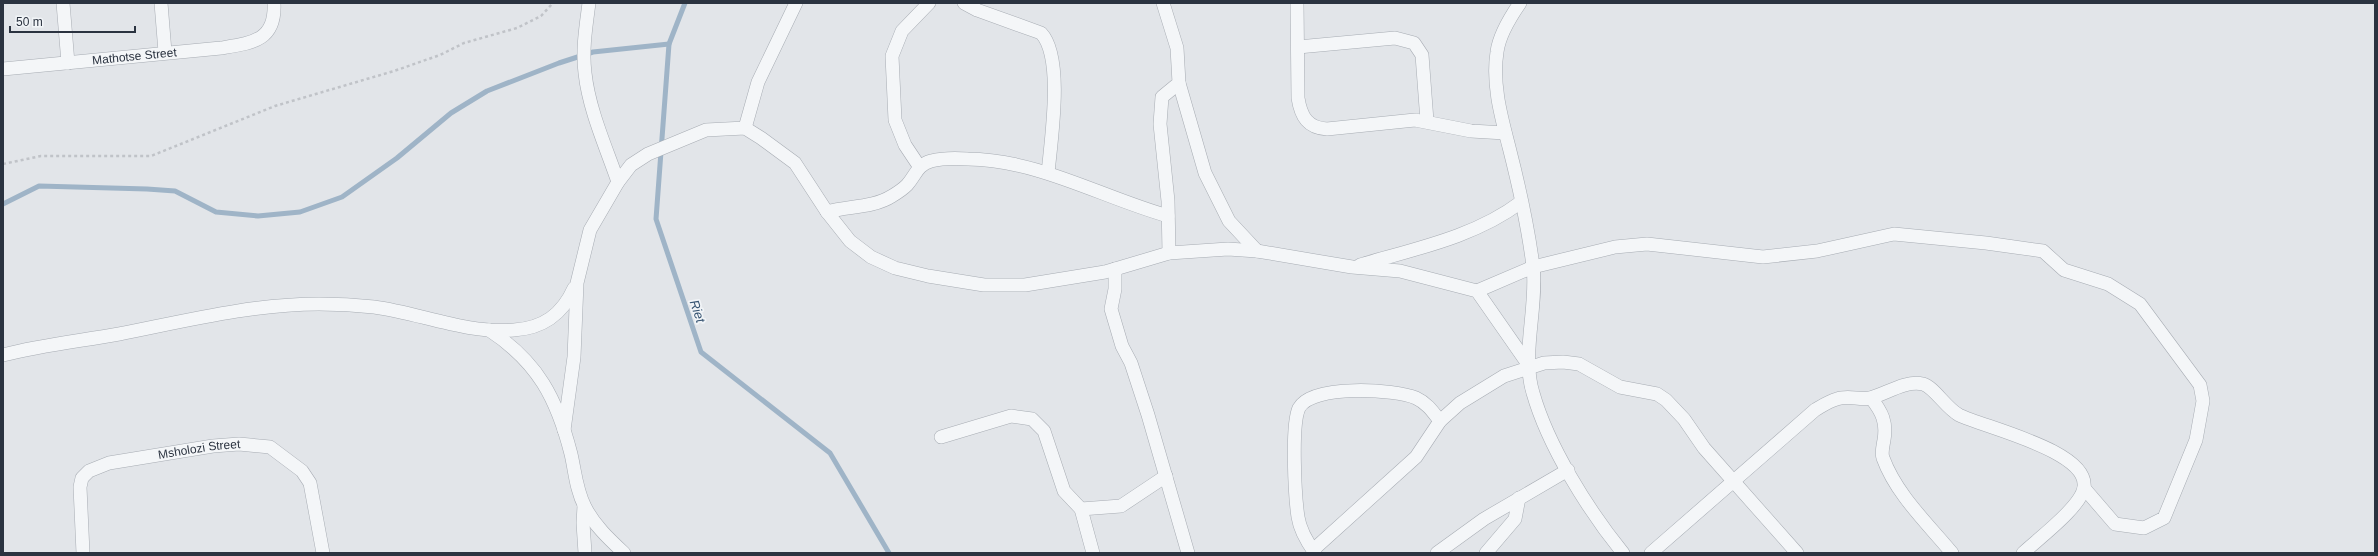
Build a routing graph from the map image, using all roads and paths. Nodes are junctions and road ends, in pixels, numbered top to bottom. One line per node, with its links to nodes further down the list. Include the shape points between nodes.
1 (63, 3): 14 (street)
2 (161, 3): 13 (street)
3 (274, 3): 13 (street, Mathotse Street, via 273,22 265,36 253,42 237,46)
4 (553, 3): 20 (path, via 541,16 517,28 464,43 440,55 394,71 275,106 151,156 40,156)
5 (589, 3): 23 (street, via 585,34 585,74 594,113)
6 (796, 3): 18 (street, via 758,82)
7 (929, 3): 21 (street, via 902,31 892,56 896,120 905,145)
8 (964, 3): 22 (street, via 976,10 1037,31 1047,41 1052,54 1054,72)
9 (1297, 3): 12 (street)
10 (1520, 3): 19 (street, via 1506,28 1497,52 1497,97)
11 (1164, 4): 16 (street, via 1177,48)
12 (1298, 47): 17 (street, via 1395,38 1414,43 1422,55); 17 (street, via 1300,110 1306,121 1314,126 1328,129 1400,121)
13 (165, 52): 14 (street, Mathotse Street)
14 (68, 63): 15 (street, Mathotse Street)
15 (3, 69)
16 (1179, 83): 26 (street, via 1162,97 1160,124); 27 (street, via 1205,173 1229,221)
17 (1427, 121): 19 (street, via 1471,131)
18 (745, 128): 23 (street, via 706,130 648,154 632,165); 25 (street, via 795,163)
19 (1505, 133): 24 (street)
20 (3, 164)
21 (919, 166): 22 (street, via 941,159 992,159); 25 (street, via 906,186 891,197 874,204)
22 (1048, 173): 26 (street, via 1135,207)
23 (618, 182): 32 (street, via 590,230)
24 (1521, 202): 29 (street); 30 (street, via 1501,217 1440,242)
25 (828, 212): 31 (street, via 850,240 872,257 895,268 928,276 1002,286 1076,278)
26 (1168, 216): 28 (street)
27 (1257, 251): 28 (street, via 1208,250); 30 (street)
28 (1169, 253): 31 (street)
29 (1533, 267): 33 (street); 36 (street); 44 (street, via 1615,247 1647,244 1762,256 1817,251 1894,234 2043,251 2064,270 2108,284 2140,304 2200,385 2203,401 2196,440 2164,518 2144,528 2115,524)
30 (1352, 268): 33 (street, via 1400,271)
31 (1115, 269): 42 (street, via 1112,309)
32 (577, 283): 34 (street, via 569,300 549,321 514,330); 39 (street, via 574,357)
33 (1477, 291): 36 (street)
34 (489, 330): 35 (street, via 374,307 319,304 267,307 218,314); 39 (street, via 517,350 537,373 556,406)
35 (3, 356)
36 (1530, 367): 38 (street, via 1488,384); 41 (street, via 1532,392); 43 (street, via 1553,362 1579,364 1620,386 1657,394 1676,410 1704,448)
37 (1871, 398): 43 (street, via 1838,398 1815,410); 44 (street, via 1909,385 1924,385 1932,389 1959,415 2032,442 2072,462 2082,471); 60 (street, via 1886,423 1882,455 1889,472)
38 (1440, 420): 48 (street, via 1416,457); 48 (street, via 1428,405 1415,397 1373,390 1323,395 1304,403 1297,416 1295,473 1298,518)
39 (564, 430): 46 (street)
40 (941, 437): 47 (street, via 1011,416 1032,419 1044,431 1064,491)
41 (1568, 470): 45 (street); 49 (street)
42 (1166, 476): 47 (street, via 1121,506); 55 (street)
43 (1734, 482): 58 (street); 59 (street)
44 (2084, 488): 61 (street, via 2081,496 2067,512)
45 (1519, 498): 56 (street, via 1484,518); 57 (street, via 1515,519)
46 (584, 506): 52 (street); 53 (street, via 594,522)
47 (1081, 509): 54 (street)
48 (1314, 551)
49 (1621, 552)
50 (84, 553): 51 (street, Msholozi Street, via 80,487 82,478 90,471 109,463 239,444 270,447 302,471 312,493)
51 (323, 553)
52 (585, 553)
53 (624, 553)
54 (1093, 553)
55 (1188, 553)
56 (1437, 553)
57 (1486, 553)
58 (1651, 553)
59 (1798, 553)
60 (1952, 553)
61 (2023, 553)

